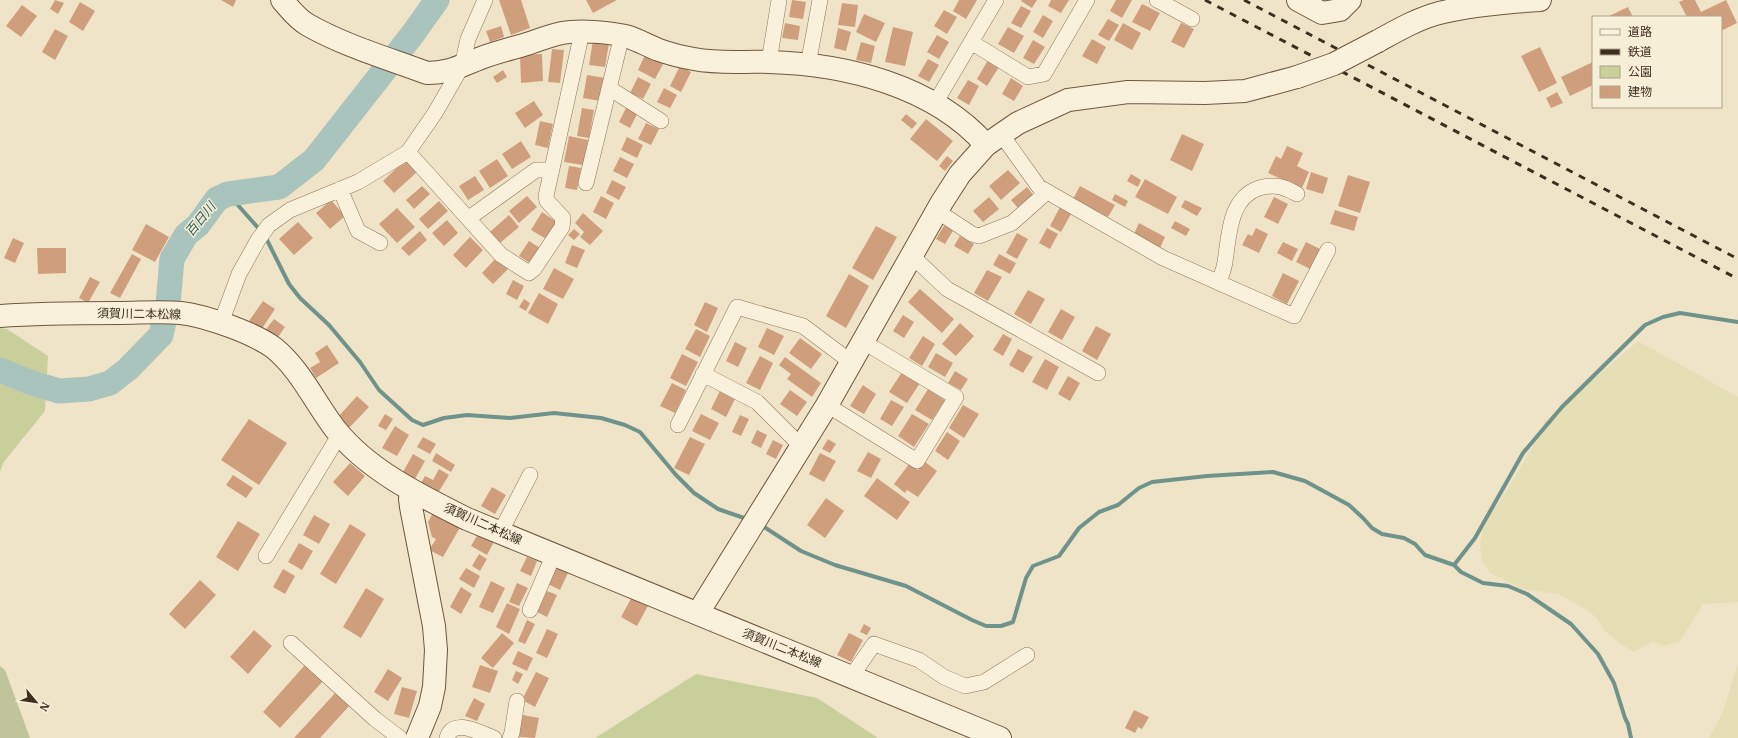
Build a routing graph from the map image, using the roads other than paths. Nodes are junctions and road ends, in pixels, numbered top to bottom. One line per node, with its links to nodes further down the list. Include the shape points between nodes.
1 (282, 0): 17 (street, via 292,13 308,25 427,73 439,73)
2 (485, 0): 17 (street, via 468,39)
3 (779, 0): 15 (street)
4 (820, 0): 16 (street)
5 (996, 0): 14 (street)
6 (1087, 0): 14 (street, via 1044,74 1028,77)
7 (1157, 0): 11 (street)
8 (1298, 0): 9 (street, via 1322,13 1340,10)
9 (1350, 0)
10 (1540, 0): 21 (street, bridge, via 1468,7 1438,14 1412,23 1334,64 1245,91 1128,92 1068,100 1024,120)
11 (1192, 19)
12 (582, 32): 13 (street); 17 (street, via 562,33); 23 (street)
13 (622, 35): 15 (street, via 659,50 702,61); 18 (street)
14 (971, 42): 19 (street)
15 (768, 62): 16 (street)
16 (808, 65): 19 (street, via 835,68 895,84)
17 (462, 66): 22 (street, via 436,113)
18 (609, 88): 20 (street); 24 (street)
19 (934, 105): 21 (street, via 960,120 975,133)
20 (662, 121)
21 (994, 140): 26 (street, via 1039,187); 28 (street, via 960,174)
22 (408, 152): 25 (street, via 358,182); 29 (street)
23 (552, 170): 29 (street, via 536,170); 29 (street, via 546,196 547,201 563,218 562,227 529,273 501,255)
24 (586, 183)
25 (340, 189): 30 (street, via 358,230); 35 (street, via 290,210 269,225 239,274)
26 (1047, 192): 28 (street, via 1012,223 979,236); 33 (street, via 1163,258)
27 (1297, 194): 33 (street, via 1280,186 1269,185 1256,189 1242,198 1228,233 1225,264)
28 (937, 211): 32 (street)
29 (468, 218)
30 (380, 243)
31 (1328, 250): 33 (street, via 1294,316)
32 (911, 255): 36 (street); 38 (street, via 947,289)
33 (1219, 283)
34 (0, 316): 35 (street, 須賀川二本松線, via 155,313 182,314)
35 (221, 323): 42 (street, 須賀川二本松線, via 273,348 287,361)
36 (862, 341): 37 (street); 40 (street, via 956,397 917,461)
37 (850, 362): 39 (street, via 803,326 736,307); 40 (street)
38 (1098, 373)
39 (703, 374): 41 (street); 43 (street, via 757,402)
40 (827, 405): 43 (street)
41 (678, 425)
42 (340, 434): 45 (street, 須賀川二本松線, via 359,453); 48 (street)
43 (801, 446): 50 (street)
44 (530, 475): 46 (street)
45 (412, 492): 46 (street, 須賀川二本松線); 56 (street, via 411,507 434,626 436,650 430,706)
46 (500, 532): 47 (street, 須賀川二本松線)
47 (554, 554): 49 (street); 50 (street, 須賀川二本松線)
48 (266, 556)
49 (530, 610)
50 (698, 613): 53 (street, 須賀川二本松線)
51 (291, 643): 55 (street, via 375,719)
52 (1027, 655): 53 (street, via 984,682 965,686 944,677 919,660 874,644)
53 (851, 677): 60 (street, 須賀川二本松線)
54 (517, 701): 59 (street)
55 (400, 738)
56 (417, 738)
57 (447, 738): 58 (street, via 452,729 462,727)
58 (494, 738)
59 (510, 738)
60 (1000, 738)

